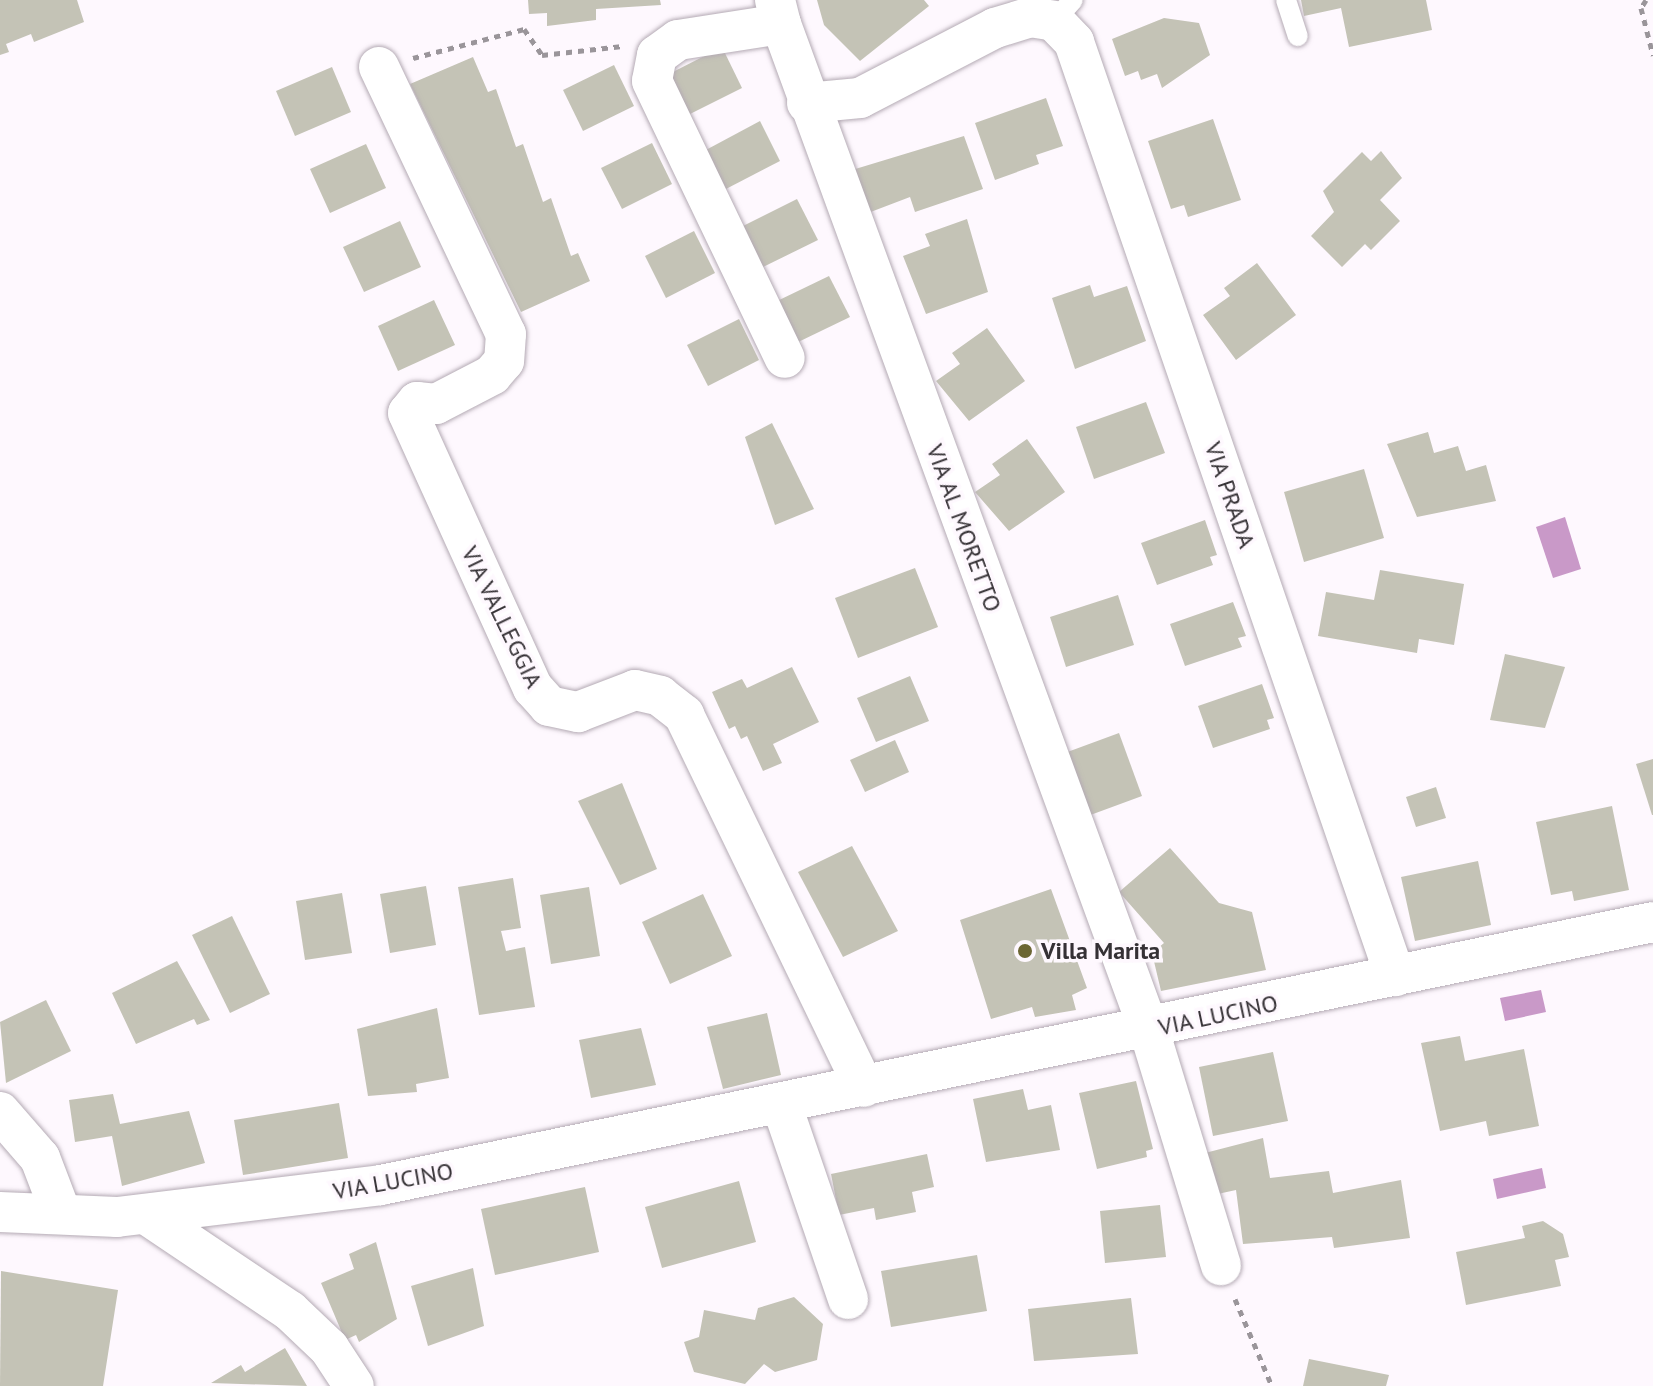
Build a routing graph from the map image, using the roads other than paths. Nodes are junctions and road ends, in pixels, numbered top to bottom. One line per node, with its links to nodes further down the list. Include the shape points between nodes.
1 (1286, 0): 4 (lane)
2 (1064, 10): 6 (street, VIA PRADA, via 995,28 860,98); 9 (street, VIA PRADA)
3 (778, 12): 6 (street, VIA AL MORETTO); 7 (street, VIA AL MORETTO, via 678,40 657,55 652,81)
4 (1298, 36)
5 (379, 67): 11 (street, VIA VALLEGGIA, via 506,334 504,361 492,375 436,404 417,402 408,413 533,688 549,706 578,712 635,690 660,696 684,715)
6 (807, 103): 10 (street, VIA AL MORETTO)
7 (785, 358)
8 (1653, 922): 9 (street, VIA LUCINO)
9 (1395, 976): 10 (street, VIA LUCINO)
10 (1149, 1030): 11 (street, VIA LUCINO); 17 (street, VIA AL MORETTO)
11 (864, 1087): 12 (street, VIA LUCINO)
12 (782, 1106): 16 (street, VIA LUCINO, via 381,1185); 18 (street)
13 (0, 1112): 15 (street, via 40,1158)
14 (0, 1212): 15 (street, VIA LUCINO)
15 (61, 1213): 16 (street, VIA LUCINO)
16 (147, 1215): 19 (street, via 290,1311 329,1348)
17 (1221, 1265)
18 (848, 1299)
19 (354, 1386)

